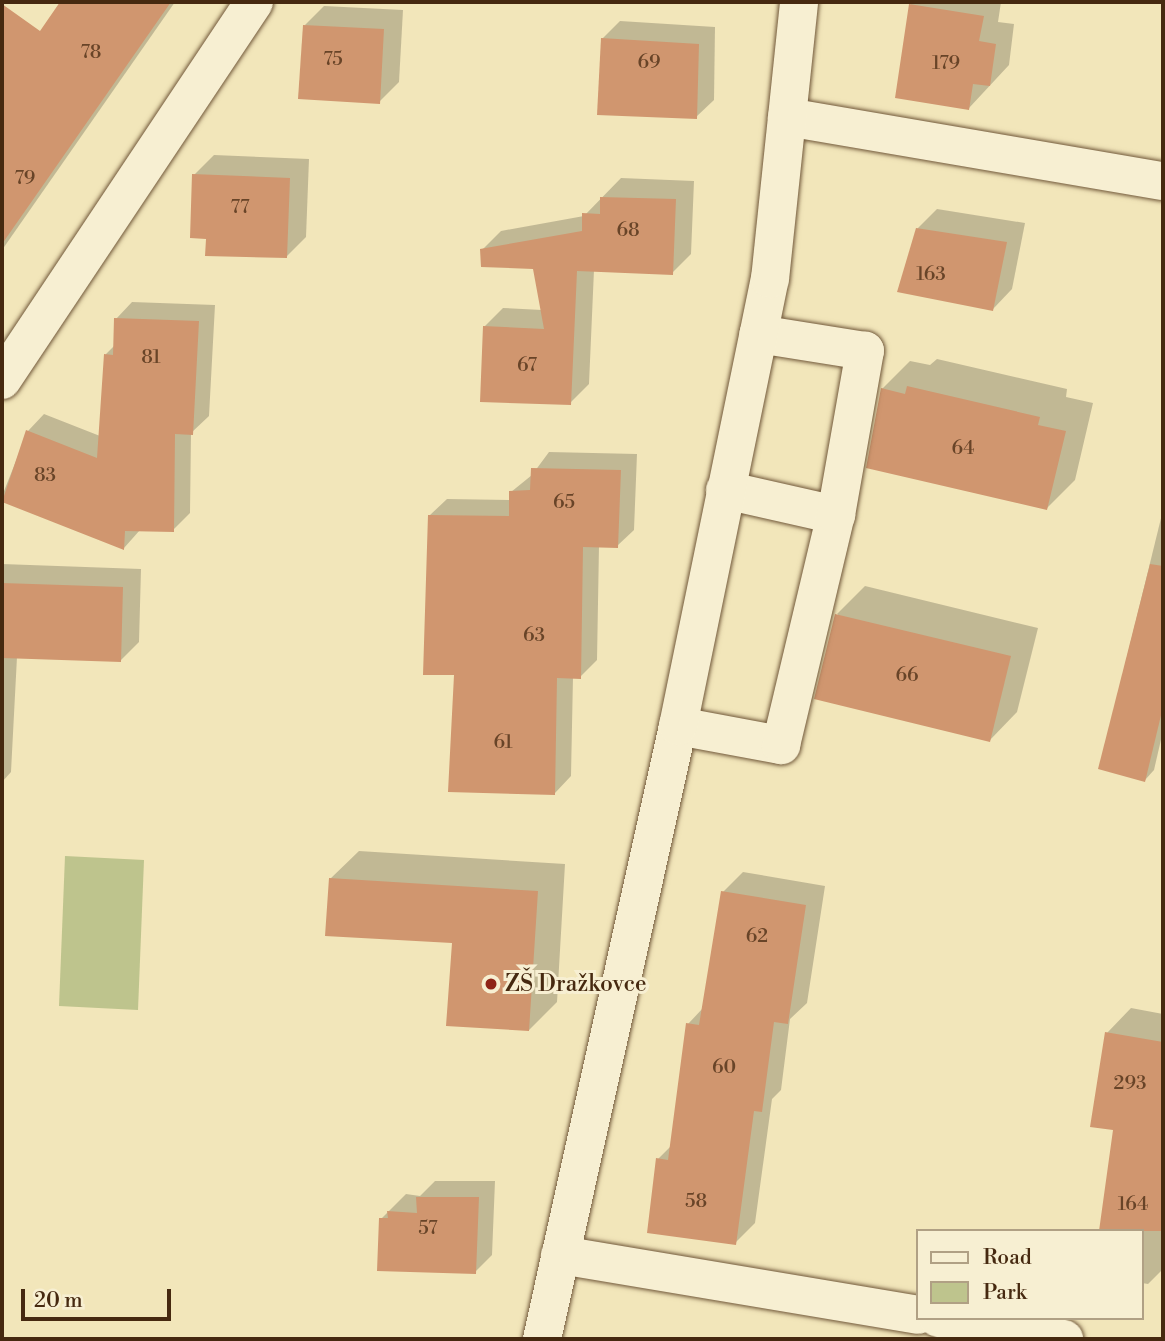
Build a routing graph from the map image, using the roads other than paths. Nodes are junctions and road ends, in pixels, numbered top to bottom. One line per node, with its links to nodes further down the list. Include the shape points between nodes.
1 (254, 2): 6 (street)
2 (799, 2): 3 (street)
3 (787, 117): 4 (street); 5 (street, via 770,279)
4 (1163, 181)
5 (758, 334): 7 (street); 8 (street, via 865,351)
6 (2, 380)
7 (725, 490): 8 (street); 9 (street)
8 (836, 515): 9 (street, via 781,746)
9 (678, 726): 10 (street)
10 (560, 1255): 11 (street); 13 (street)
11 (916, 1315)
12 (950, 1320): 14 (street)
13 (542, 1339)
14 (1064, 1339)

